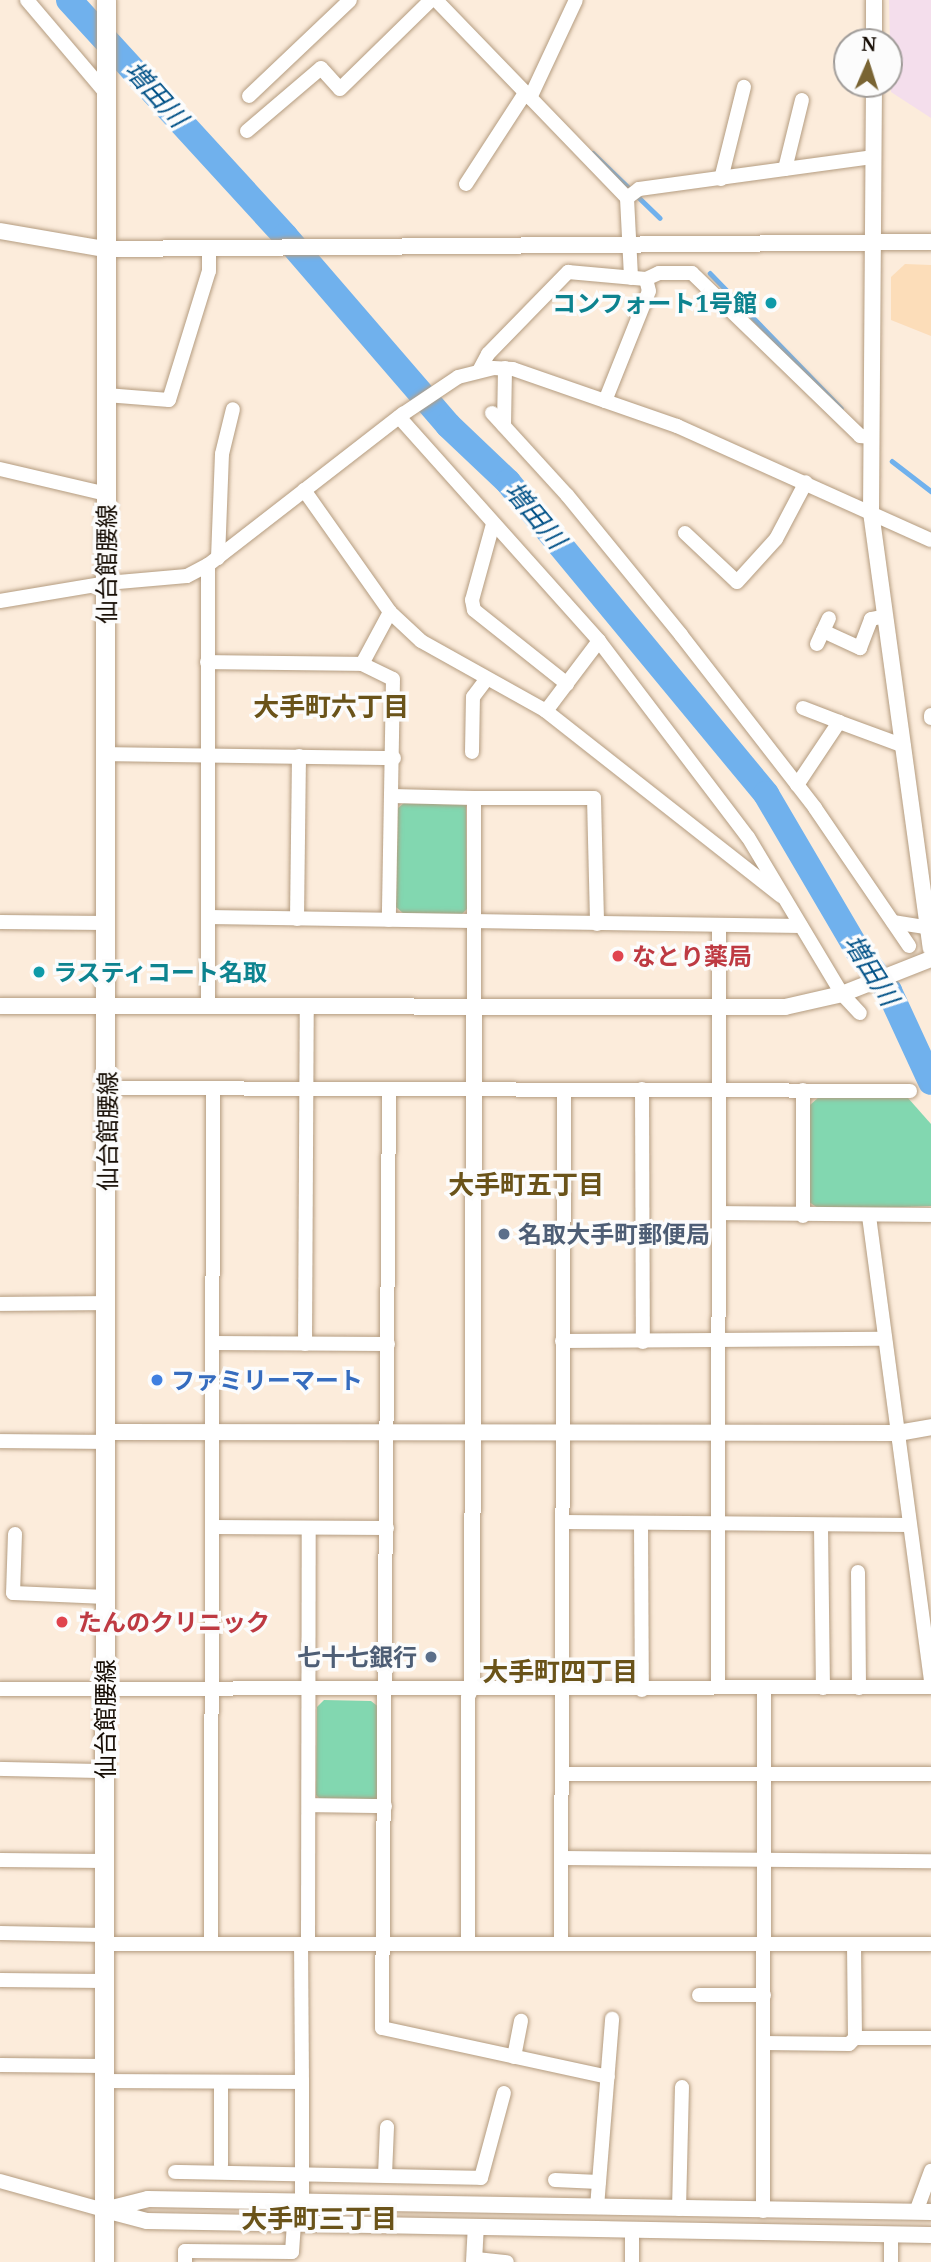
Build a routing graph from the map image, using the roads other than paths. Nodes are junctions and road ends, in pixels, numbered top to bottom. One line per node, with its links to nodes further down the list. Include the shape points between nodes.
1 (27, 0): 9 (street)
2 (106, 0): 9 (main road, 仙台館腰線)
3 (350, 0): 10 (street)
4 (434, 0): 11 (street); 14 (street, via 340,89 320,68)
5 (576, 0): 11 (street)
6 (874, 0): 7 (street)
7 (874, 28)
8 (744, 87): 17 (street)
9 (106, 88): 25 (main road, 仙台館腰線)
10 (249, 96)
11 (527, 96): 18 (street); 19 (street)
12 (874, 98): 15 (street)
13 (802, 100): 16 (street)
14 (247, 131)
15 (874, 157): 16 (street); 21 (street)
16 (785, 169): 17 (street)
17 (721, 179): 19 (street)
18 (466, 184)
19 (632, 194): 23 (street)
20 (0, 231): 25 (street)
21 (874, 240): 22 (street); 23 (street); 35 (street)
22 (931, 242)
23 (632, 244): 24 (street); 26 (street)
24 (209, 248): 25 (street); 29 (street, via 209,271 169,400)
25 (104, 249): 29 (main road, 仙台館腰線)
26 (638, 279): 28 (street, via 568,272 497,345); 30 (street, via 649,291); 35 (street, via 659,273 700,277 860,436)
27 (505, 368): 28 (street); 30 (street); 34 (street)
28 (480, 369): 33 (street, via 455,379)
29 (106, 395): 39 (main road, 仙台館腰線)
30 (605, 401): 37 (street, via 677,426)
31 (233, 409): 44 (street, via 222,454)
32 (492, 413): 34 (street)
33 (401, 416): 38 (street); 41 (street)
34 (504, 426): 64 (street, via 620,560)
35 (872, 437): 40 (street)
36 (0, 469): 39 (street)
37 (806, 482): 40 (street); 42 (street, via 776,539 737,582)
38 (304, 491): 44 (street); 47 (street)
39 (107, 494): 45 (main road, 仙台館腰線)
40 (871, 512): 43 (street); 48 (street)
41 (494, 524): 50 (street); 54 (street, via 472,600 474,610 543,660)
42 (685, 533)
43 (931, 540)
44 (213, 561): 45 (street, via 167,580); 51 (street)
45 (107, 583): 46 (street); 60 (main road, 仙台館腰線)
46 (0, 601)
47 (390, 612): 52 (street); 53 (street, via 421,641)
48 (886, 616): 49 (street, via 871,619 860,648); 58 (street)
49 (823, 631)
50 (599, 641): 54 (street); 68 (street, via 748,837)
51 (207, 662): 52 (street); 61 (street)
52 (362, 664): 63 (street, via 393,679)
53 (486, 680): 56 (street); 59 (street, via 473,697)
54 (567, 684): 56 (street)
55 (803, 708): 57 (street)
56 (546, 711): 68 (street)
57 (839, 722): 58 (street); 64 (street)
58 (904, 746): 67 (street)
59 (472, 752)
60 (105, 754): 61 (street); 74 (main road, 仙台館腰線)
61 (206, 754): 62 (street); 69 (street)
62 (299, 756): 63 (street); 70 (street)
63 (394, 758): 65 (street)
64 (797, 785): 73 (street)
65 (393, 796): 66 (street); 71 (street)
66 (474, 798): 75 (street); 76 (street, via 594,798)
67 (925, 863): 79 (street)
68 (784, 899): 78 (street)
69 (208, 917): 70 (street); 85 (street)
70 (297, 919): 71 (street)
71 (388, 920): 75 (street)
72 (0, 922): 74 (street)
73 (893, 922): 79 (street); 80 (street)
74 (105, 923): 86 (main road, 仙台館腰線)
75 (474, 923): 76 (street); 88 (street)
76 (597, 924): 77 (street)
77 (719, 925): 78 (street); 89 (street)
78 (801, 926): 83 (street)
79 (929, 928): 81 (street)
80 (909, 946)
81 (931, 948)
82 (931, 959): 83 (street)
83 (848, 992): 89 (street, via 785,1007); 90 (street)
84 (0, 1006): 86 (street)
85 (208, 1006): 86 (street); 87 (street)
86 (106, 1007): 91 (main road, 仙台館腰線)
87 (307, 1007): 88 (street); 94 (street)
88 (474, 1007): 89 (street); 99 (street)
89 (718, 1009): 97 (street)
90 (860, 1013)
91 (106, 1088): 92 (street); 105 (main road, 仙台館腰線)
92 (213, 1089): 94 (street); 110 (street)
93 (642, 1089): 96 (street); 97 (street); 109 (street)
94 (307, 1090): 95 (street); 111 (street)
95 (389, 1090): 99 (street); 113 (street)
96 (564, 1090): 99 (street); 108 (street)
97 (719, 1090): 98 (street); 101 (street)
98 (803, 1090): 100 (street); 103 (street)
99 (474, 1091): 117 (street)
100 (910, 1091)
101 (719, 1213): 103 (street); 112 (street)
102 (931, 1215): 104 (street)
103 (803, 1216): 104 (street)
104 (869, 1216): 107 (street)
105 (107, 1303): 106 (street); 121 (main road, 仙台館腰線)
106 (0, 1304)
107 (882, 1339): 112 (street); 118 (street)
108 (562, 1341): 109 (street); 119 (street)
109 (643, 1342): 112 (street)
110 (212, 1343): 111 (street); 115 (street)
111 (305, 1343): 113 (street)
112 (718, 1343): 120 (street)
113 (388, 1344): 116 (street)
114 (931, 1427): 118 (street)
115 (212, 1432): 116 (street); 121 (street); 127 (street)
116 (387, 1432): 117 (street); 130 (street)
117 (471, 1433): 119 (street); 139 (street)
118 (898, 1433): 120 (street); 126 (street)
119 (561, 1434): 120 (street); 123 (street)
120 (717, 1434): 125 (street)
121 (107, 1437): 122 (street); 133 (main road, 仙台館腰線)
122 (0, 1441)
123 (562, 1522): 124 (street); 144 (street)
124 (642, 1524): 125 (street); 146 (street)
125 (719, 1525): 128 (street); 135 (street)
126 (909, 1525): 128 (street); 134 (street)
127 (212, 1527): 129 (street); 136 (street)
128 (821, 1527): 140 (street)
129 (309, 1528): 130 (street); 137 (street)
130 (387, 1528): 138 (street)
131 (15, 1534): 133 (street, via 13,1593)
132 (858, 1572): 141 (street)
133 (106, 1597): 143 (main road, 仙台館腰線)
134 (931, 1685): 141 (street)
135 (718, 1687): 145 (street); 146 (street)
136 (212, 1688): 137 (street); 143 (street); 162 (street)
137 (310, 1688): 138 (street); 152 (street)
138 (386, 1688): 139 (street); 153 (street)
139 (472, 1688): 144 (street); 161 (street, via 468,1696)
140 (823, 1688): 141 (street); 145 (street)
141 (859, 1688)
142 (0, 1689): 143 (street)
143 (105, 1689): 148 (main road, 仙台館腰線)
144 (563, 1689): 146 (street); 149 (street)
145 (765, 1689): 151 (street)
146 (642, 1690)
147 (0, 1769): 148 (street)
148 (104, 1771): 156 (main road, 仙台館腰線)
149 (563, 1774): 151 (street); 154 (street)
150 (931, 1774): 151 (street)
151 (764, 1776): 157 (street)
152 (309, 1805): 153 (street); 163 (street)
153 (385, 1806): 167 (street)
154 (562, 1858): 157 (street); 164 (street)
155 (0, 1860): 156 (street)
156 (105, 1861): 160 (main road, 仙台館腰線)
157 (764, 1861): 158 (street); 168 (street)
158 (931, 1861)
159 (0, 1933): 160 (street)
160 (104, 1939): 162 (street); 170 (main road, 仙台館腰線)
161 (468, 1943): 164 (street); 167 (street)
162 (211, 1944): 163 (street)
163 (305, 1944): 167 (street); 183 (street)
164 (561, 1944): 168 (street)
165 (854, 1944): 166 (street); 168 (street); 175 (street)
166 (931, 1944)
167 (384, 1945): 178 (street, via 382,2028)
168 (764, 1945): 172 (street)
169 (0, 1980): 170 (street)
170 (104, 1981): 180 (main road, 仙台館腰線)
171 (699, 1995): 172 (street)
172 (764, 1995): 177 (street)
173 (612, 2019): 181 (street)
174 (521, 2021): 178 (street)
175 (855, 2038): 176 (street); 177 (street, via 849,2044)
176 (931, 2038)
177 (764, 2043): 199 (street)
178 (514, 2057): 181 (street)
179 (0, 2065): 180 (street)
180 (105, 2073): 182 (street); 198 (main road, 仙台館腰線)
181 (608, 2077): 194 (street)
182 (221, 2081): 183 (street); 187 (street)
183 (302, 2082): 190 (street)
184 (682, 2087): 197 (street)
185 (505, 2093): 191 (street, via 481,2178)
186 (387, 2127): 191 (street)
187 (221, 2165)
188 (931, 2171): 200 (street)
189 (175, 2172): 190 (street)
190 (303, 2174): 191 (street); 195 (street)
191 (385, 2175)
192 (555, 2180): 194 (street)
193 (0, 2181): 198 (street)
194 (599, 2182): 196 (street)
195 (302, 2202): 196 (street); 198 (street, via 148,2199)
196 (597, 2207): 197 (street)
197 (679, 2209): 199 (street)
198 (104, 2210): 201 (street, via 147,2221); 208 (main road, 仙台館腰線)
199 (762, 2211): 200 (street)
200 (923, 2212)
201 (294, 2224): 202 (street); 206 (street, via 292,2252)
202 (476, 2228): 203 (street); 207 (street)
203 (632, 2231): 204 (street); 211 (street)
204 (891, 2235): 205 (street); 212 (street)
205 (931, 2235)
206 (255, 2257): 209 (street, via 185,2251)
207 (475, 2260): 210 (street)
208 (104, 2262)
209 (184, 2262)
210 (508, 2262)
211 (632, 2262)
212 (891, 2262)

